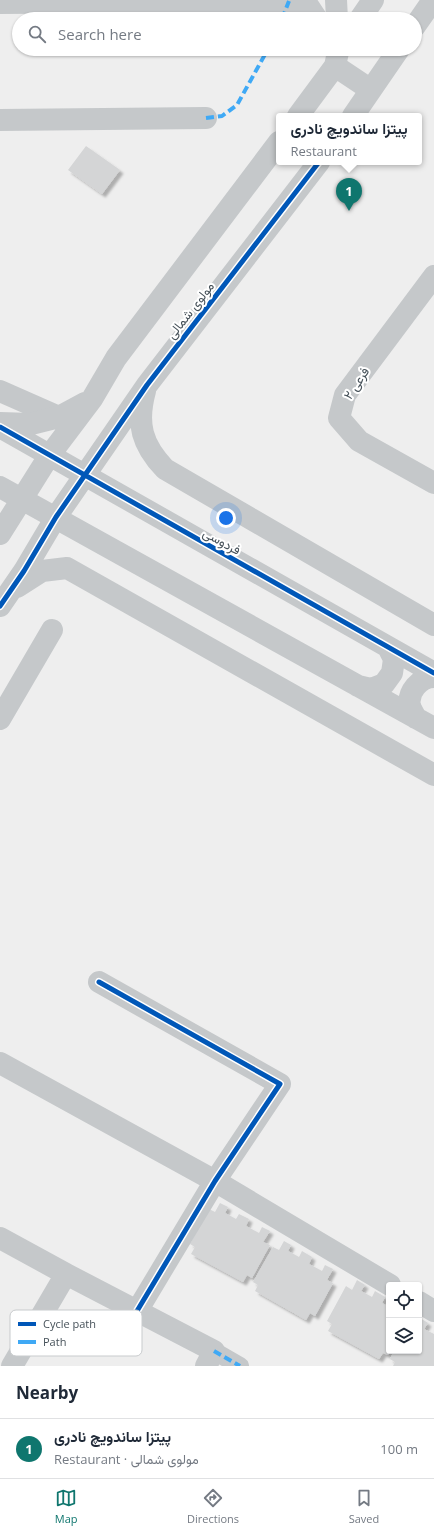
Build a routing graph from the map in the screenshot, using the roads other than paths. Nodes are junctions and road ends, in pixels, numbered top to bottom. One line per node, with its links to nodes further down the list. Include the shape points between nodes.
1 (336, 0): 7 (street)
2 (373, 0): 8 (street)
3 (433, 0): 9 (street)
4 (24, 1): 5 (street); 6 (street, via 305,1)
5 (0, 3)
6 (312, 12)
7 (337, 12)
8 (365, 12)
9 (422, 16)
10 (335, 56): 14 (street)
11 (340, 56): 13 (street)
12 (394, 56): 13 (street)
13 (371, 90): 15 (street)
14 (300, 113)
15 (355, 113)
16 (206, 118): 17 (street)
17 (0, 120)
18 (276, 146): 23 (street, via 116,358)
19 (317, 165): 21 (street, مولوی شمالی)
20 (434, 276): 29 (street, فرعی ۲, via 345,395 339,418 359,441)
21 (146, 385): 28 (street, مولوی شمالی); 35 (street, via 140,428 150,451 165,469)
22 (0, 391): 24 (street)
23 (92, 399): 24 (street); 27 (street)
24 (59, 417): 25 (street, via 32,424)
25 (0, 423)
26 (0, 428): 27 (street, فردوسی)
27 (49, 456): 28 (street, فردوسی); 31 (street)
28 (85, 476): 32 (street, مولوی شمالی); 37 (street, فردوسی)
29 (434, 483)
30 (0, 487): 31 (street)
31 (21, 499): 32 (street); 33 (street)
32 (56, 517): 34 (street, مولوی شمالی); 40 (street)
33 (0, 534)
34 (4, 600): 43 (street, via 42,570 67,568)
35 (434, 625)
36 (52, 630): 41 (street)
37 (388, 647): 38 (street, فردوسی); 40 (street, via 394,659 392,673 384,684 371,688)
38 (434, 673)
39 (434, 677): 42 (street, via 419,682 411,693 410,706)
40 (358, 686): 42 (street)
41 (0, 719)
42 (425, 723)
43 (434, 775)
44 (99, 982): 46 (street, via 280,1084)
45 (0, 1063): 46 (street)
46 (215, 1181): 49 (street); 53 (street)
47 (0, 1238): 48 (street)
48 (66, 1274): 51 (street); 52 (street)
49 (386, 1283)
50 (422, 1304): 54 (street)
51 (45, 1310)
52 (135, 1310)
53 (138, 1310)
54 (434, 1311)
55 (142, 1314): 57 (street)
56 (18, 1356): 58 (street)
57 (210, 1359): 59 (street)
58 (12, 1366)
59 (240, 1366)

